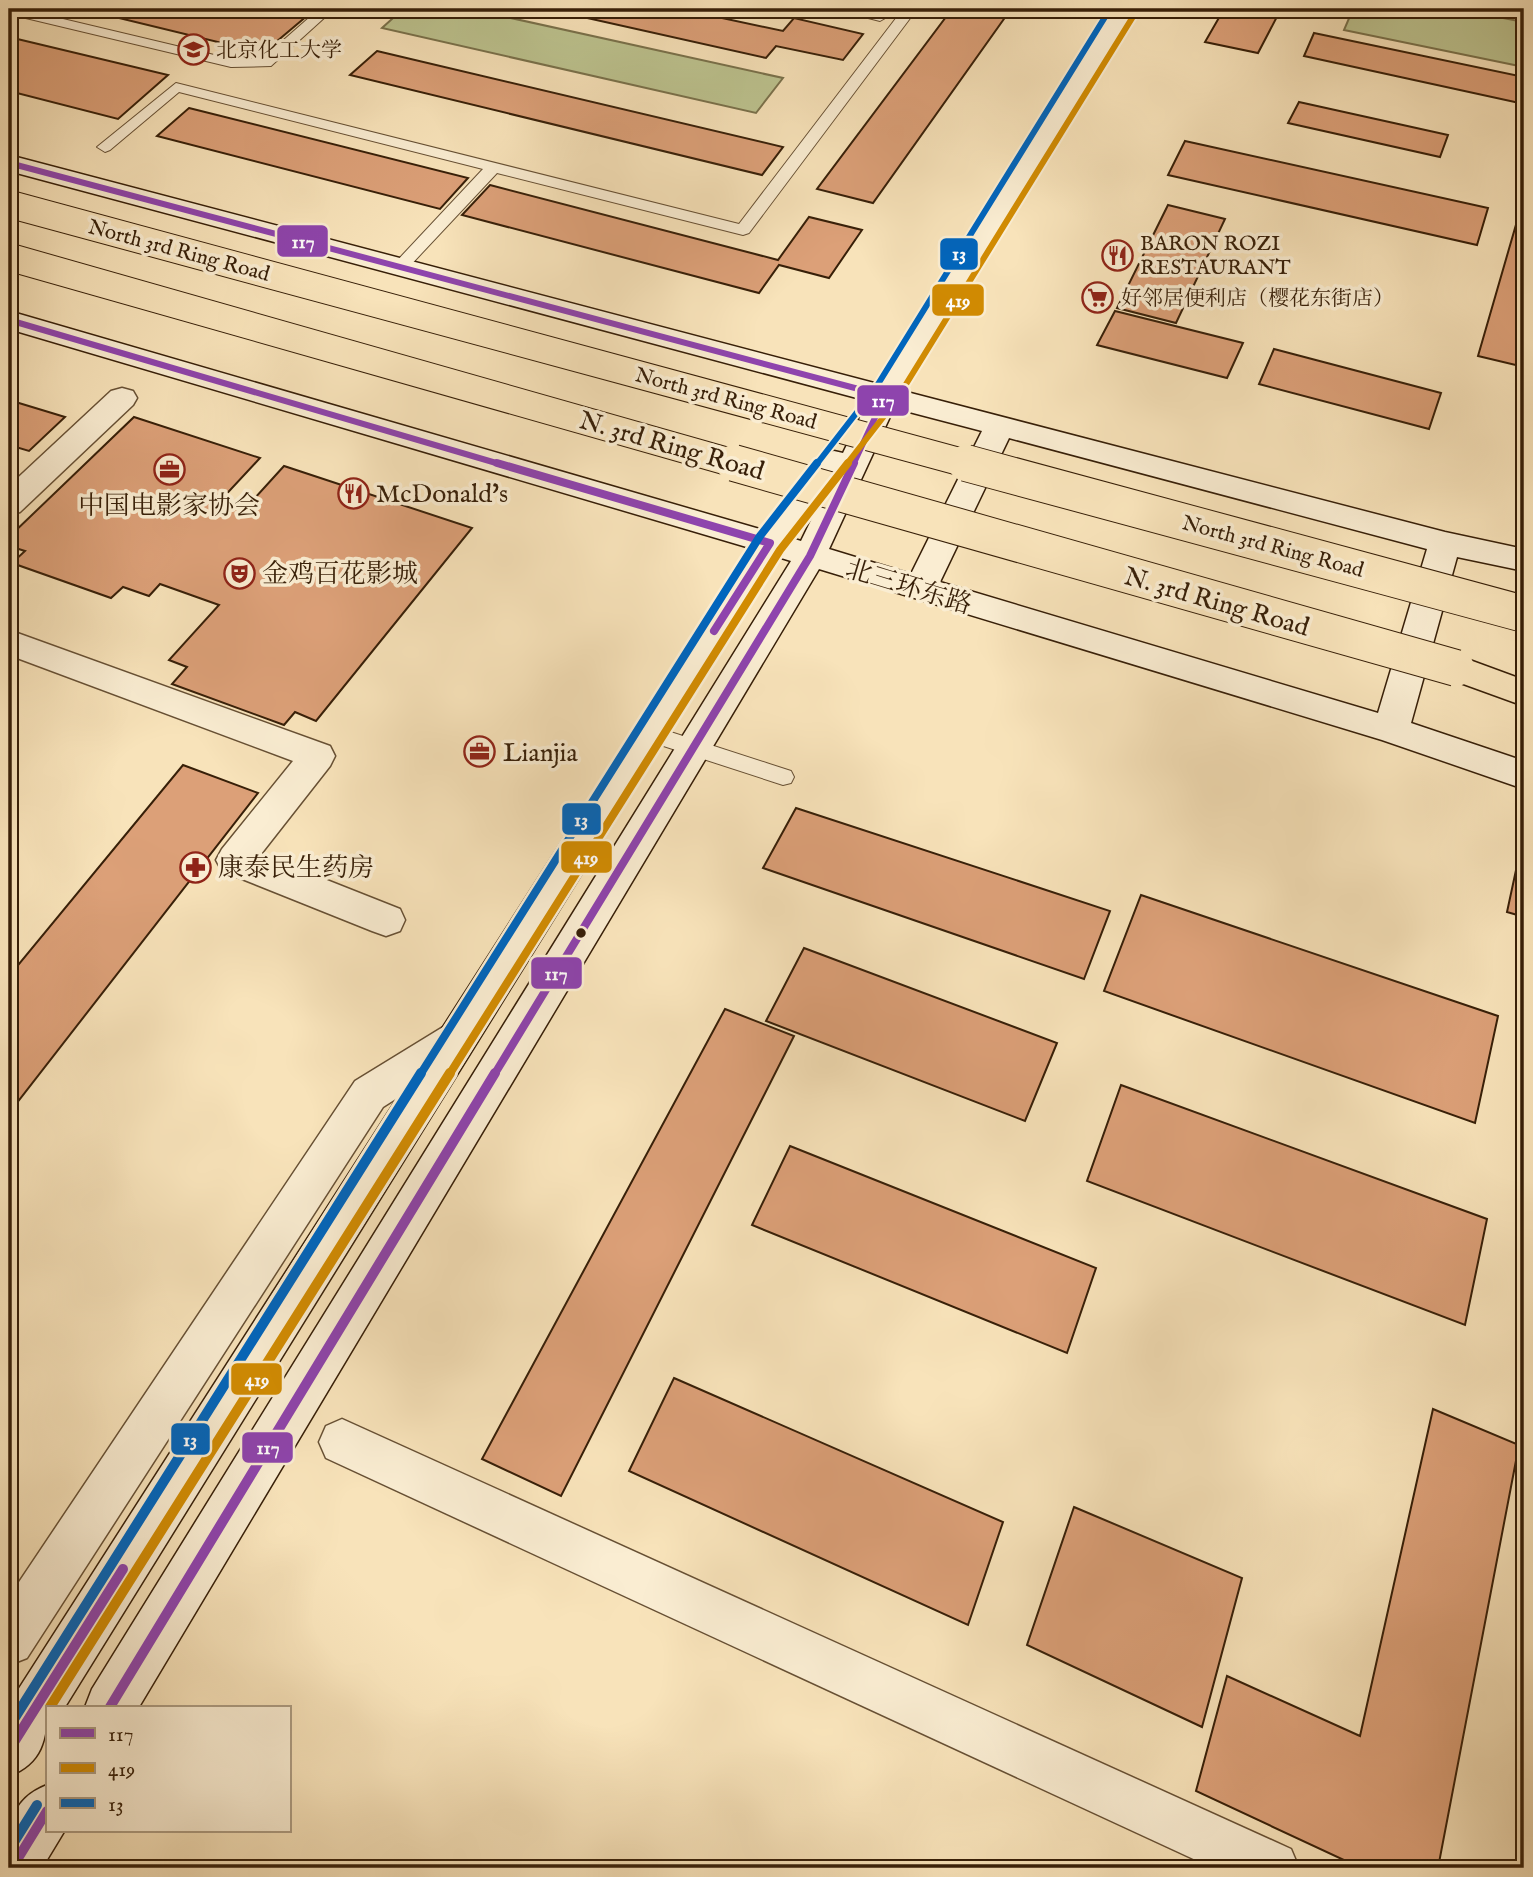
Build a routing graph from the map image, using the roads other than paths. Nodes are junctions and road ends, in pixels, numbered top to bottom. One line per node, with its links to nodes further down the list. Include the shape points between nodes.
1 (327, 9): 5 (lane, via 266,63 230,63)
2 (840, 9): 6 (lane)
3 (910, 9): 9 (lane, via 743,230)
4 (1124, 9): 14 (street)
5 (9, 10)
6 (880, 17)
7 (105, 147): 9 (lane, via 176,87)
8 (9, 163): 12 (street)
9 (495, 166): 12 (lane)
10 (9, 204): 23 (highway, North 3rd Ring Road, bridge)
11 (9, 257): 25 (highway, N. 3rd Ring Road, bridge)
12 (400, 267): 14 (street)
13 (9, 320): 18 (street, 北三环东路)
14 (885, 396): 16 (street); 18 (street); 20 (street)
15 (122, 398): 17 (street)
16 (999, 426): 19 (street); 22 (street)
17 (9, 504)
18 (770, 543): 20 (street, 北三环东路); 27 (street)
19 (1445, 543): 21 (street); 26 (street)
20 (810, 556): 22 (street, 北三环东路); 28 (street)
21 (1524, 560)
22 (920, 589): 26 (street, 北三环东路)
23 (1524, 614)
24 (9, 642): 31 (street, via 317,755 236,860)
25 (1524, 690)
26 (1391, 730): 29 (street, 北三环东路)
27 (649, 733): 28 (lane); 32 (street)
28 (694, 748): 30 (lane); 35 (street)
29 (1524, 775)
30 (783, 776)
31 (386, 920)
32 (457, 1039): 34 (street, via 369,1094); 36 (street)
33 (342, 1442): 39 (street)
34 (9, 1640)
35 (111, 1706)
36 (9, 1750)
37 (46, 1813): 38 (street)
38 (12, 1868)
39 (1272, 1868)

